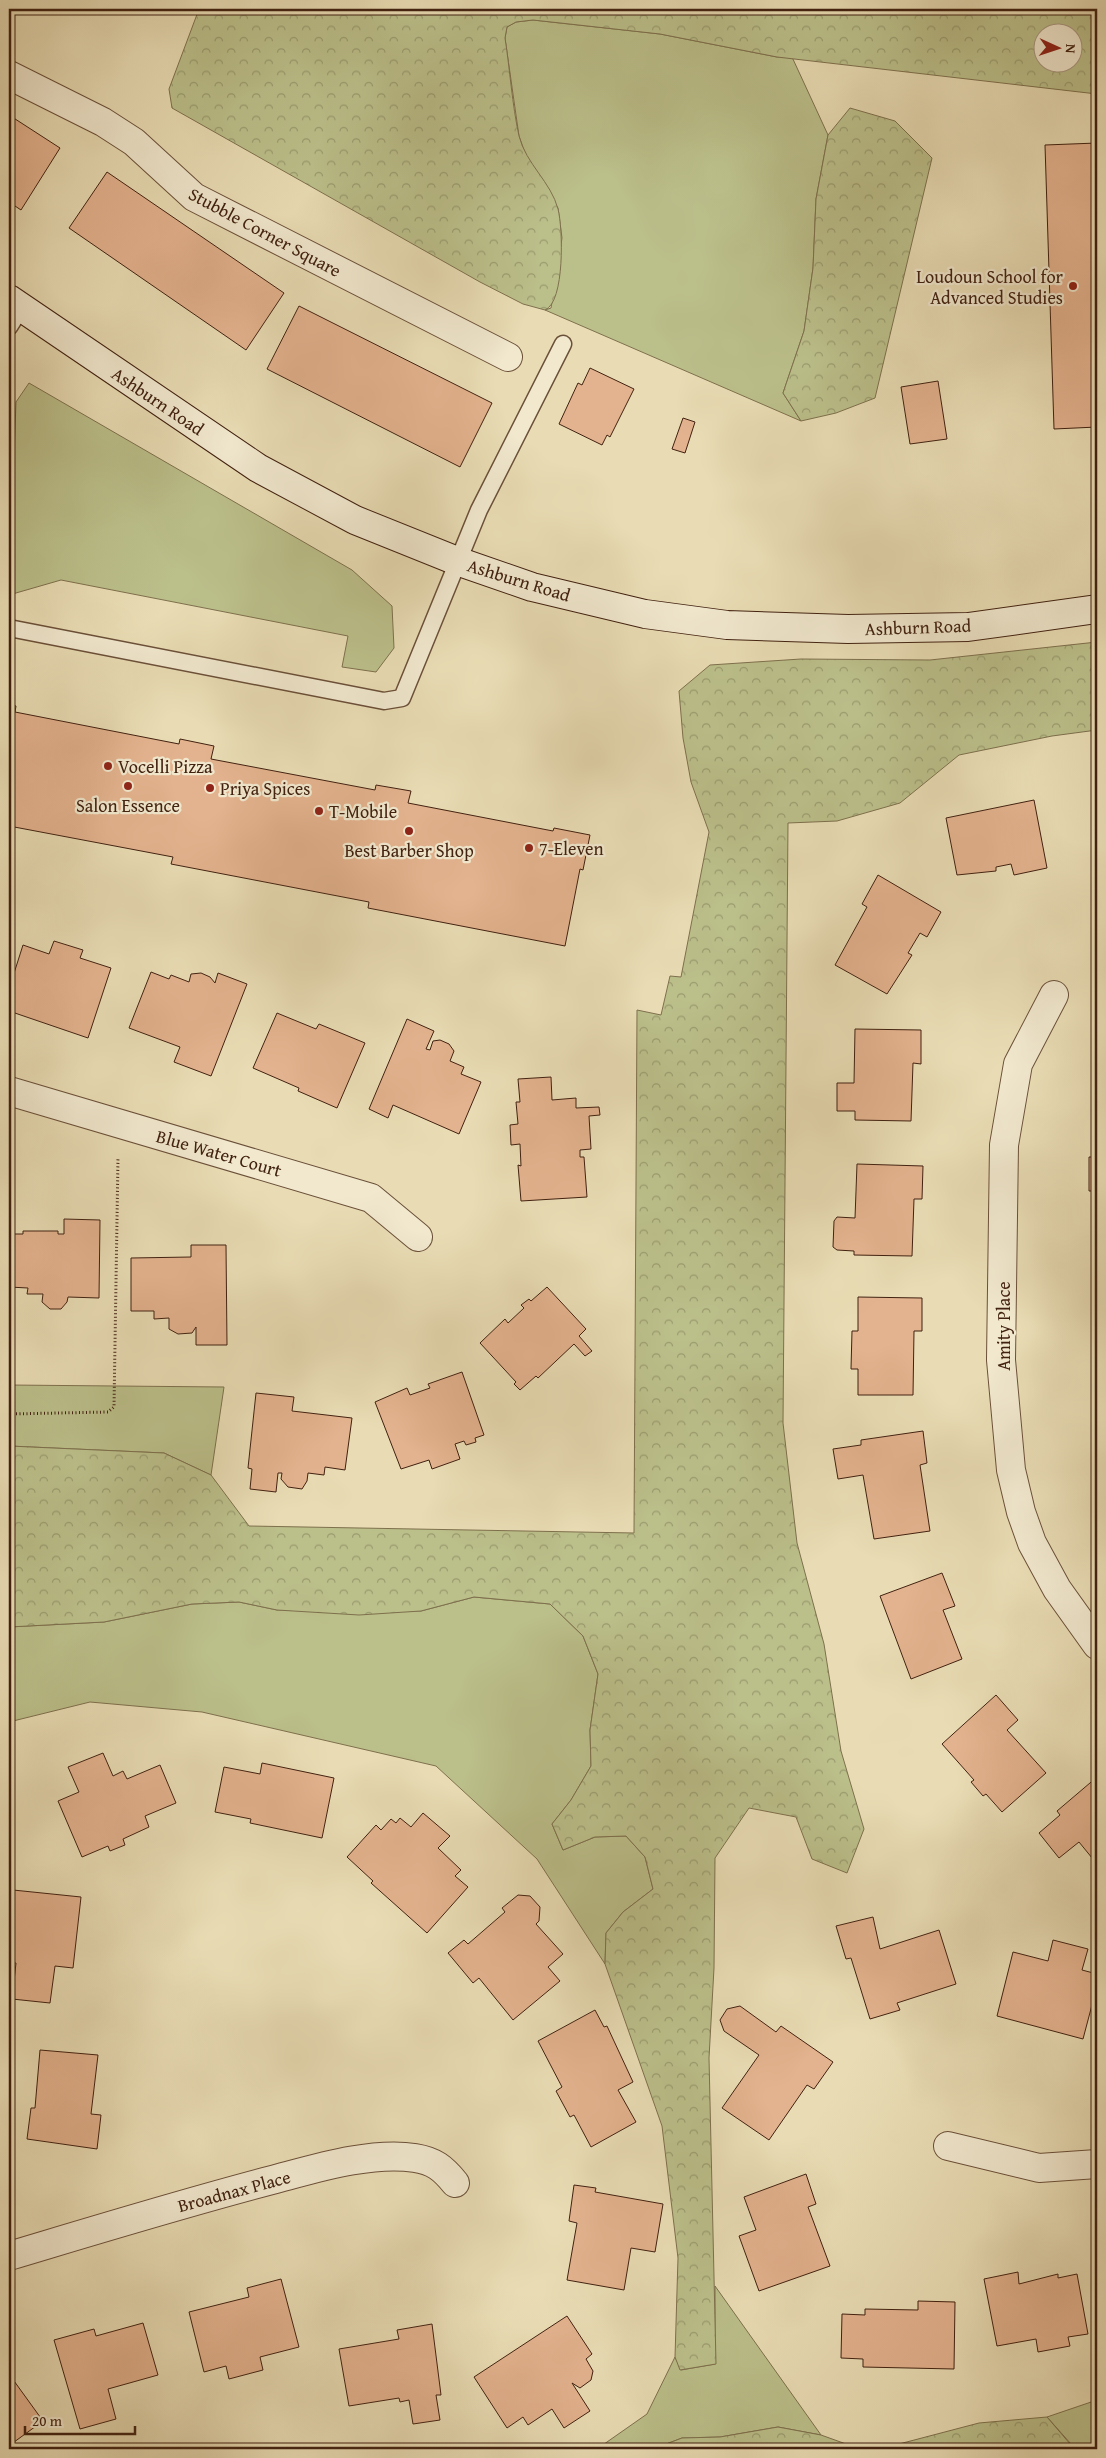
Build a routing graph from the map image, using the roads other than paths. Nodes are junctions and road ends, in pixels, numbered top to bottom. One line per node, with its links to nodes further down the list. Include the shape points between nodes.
1 (9, 75): 4 (street, Stubble Corner Square, via 103,122 134,142 194,197)
2 (13, 312): 5 (street, Ashburn Road, via 258,468 355,520)
3 (563, 344): 5 (lane, via 479,510)
4 (508, 357)
5 (457, 561): 6 (street, Ashburn Road, via 532,587 645,614 726,625 848,629 968,627); 7 (lane, via 402,698 384,701)
6 (1097, 609)
7 (9, 628)
8 (1054, 995): 11 (street, Amity Place, via 1018,1064 1004,1145 1001,1360 1011,1470 1021,1512 1032,1543 1057,1589)
9 (9, 1091): 10 (street, Blue Water Court, via 371,1198)
10 (418, 1238)
11 (1097, 1645)
12 (948, 2146): 13 (street, via 1039,2168)
13 (1097, 2164)
14 (455, 2183): 15 (street, Broadnax Place, via 441,2166 414,2158 376,2158 312,2169 229,2191)
15 (9, 2256)

